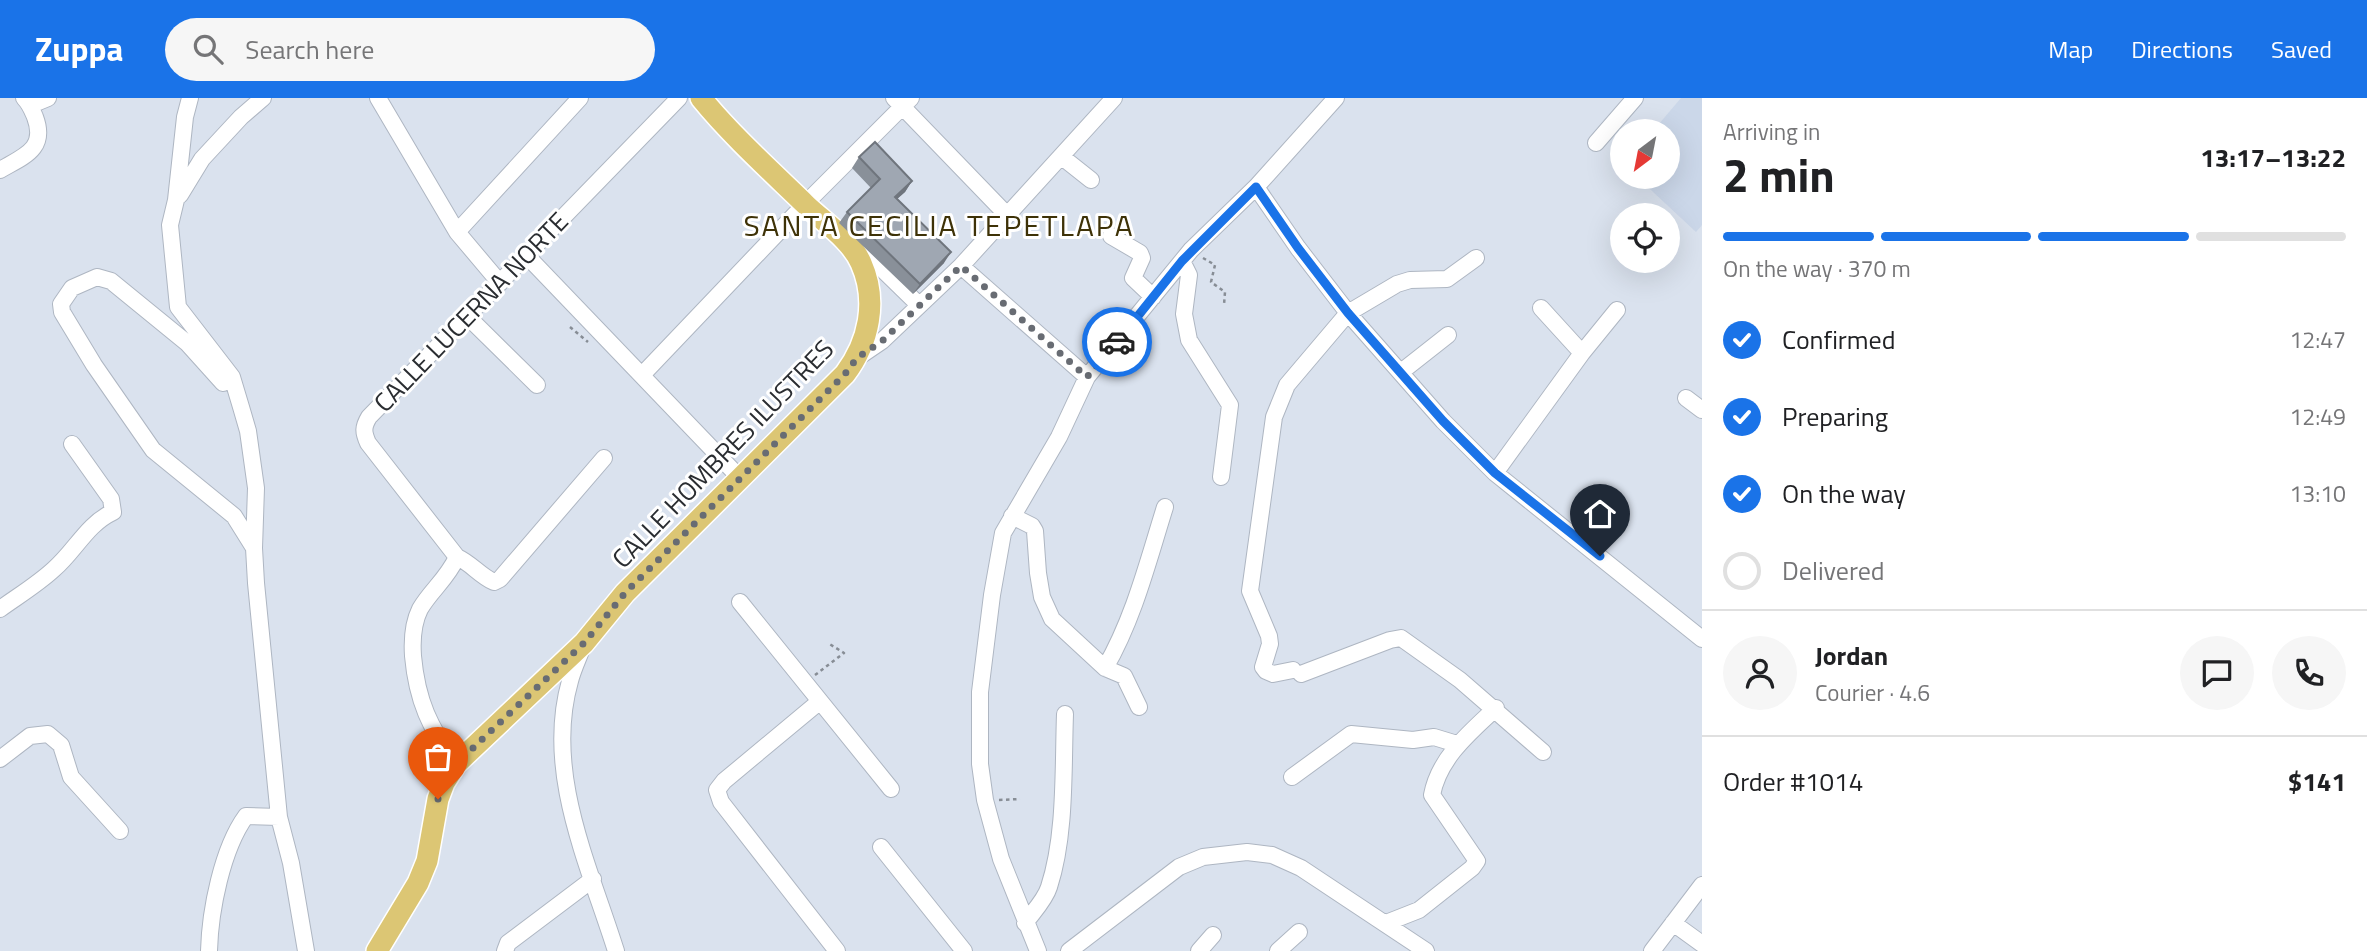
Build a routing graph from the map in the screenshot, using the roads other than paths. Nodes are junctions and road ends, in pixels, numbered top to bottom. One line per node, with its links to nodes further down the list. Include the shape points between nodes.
1 (48, 98): 12 (street)
2 (190, 98): 18 (street)
3 (263, 98): 18 (street, via 202,159)
4 (378, 98): 21 (street)
5 (580, 98): 21 (street)
6 (679, 98): 24 (street, CALLE LUCERNA NORTE)
7 (701, 98): 19 (main road, CALLE HOMBRES ILUSTRES)
8 (1114, 98): 14 (street)
9 (1336, 98): 17 (street)
10 (1635, 98): 13 (street)
11 (903, 101): 19 (street); 20 (street)
12 (28, 102): 15 (street, via 40,129 39,140 28,154)
13 (1596, 144)
14 (1062, 157): 16 (street); 20 (street)
15 (0, 170)
16 (1091, 180)
17 (1256, 187): 25 (street); 33 (street)
18 (176, 200): 43 (street, via 170,225 178,307 232,377)
19 (806, 204): 23 (main road, CALLE HOMBRES ILUSTRES); 39 (street)
20 (1007, 215): 27 (street)
21 (457, 232): 28 (street)
22 (1111, 236): 29 (street, via 1140,253 1133,278)
23 (855, 250): 30 (street, CALLE HOMBRES ILUSTRES, via 878,265); 37 (main road, CALLE HOMBRES ILUSTRES, via 863,265 870,305 869,326)
24 (526, 256): 28 (street, CALLE LUCERNA NORTE); 39 (street)
25 (1186, 256): 29 (street); 48 (street, via 1189,275 1184,314 1189,340 1230,405)
26 (1476, 258): 33 (street, via 1447,279 1397,284)
27 (961, 266): 30 (street); 40 (street)
28 (500, 283): 34 (street, CALLE LUCERNA NORTE)
29 (1153, 297): 40 (street)
30 (919, 305): 37 (street)
31 (1541, 307): 36 (street)
32 (1617, 310): 36 (street)
33 (1348, 313): 38 (street); 61 (street, via 1287,385 1274,417 1250,591 1269,636 1263,667 1273,674 1297,672 1401,638)
34 (468, 317): 41 (street); 53 (street, CALLE LUCERNA NORTE, via 369,417 363,433)
35 (1448, 335): 38 (street)
36 (1582, 352): 47 (street)
37 (857, 358): 49 (main road, CALLE HOMBRES ILUSTRES)
38 (1401, 372): 47 (street)
39 (642, 375): 49 (street)
40 (1087, 377): 51 (street)
41 (537, 385)
42 (1686, 398): 44 (street)
43 (241, 407): 52 (street, via 256,488); 52 (street, via 187,343 116,283 97,277 86,281 72,288 61,304 94,365 153,450 234,516)
44 (1702, 410)
45 (72, 444): 55 (street, via 111,499 113,512 88,529 53,570)
46 (604, 458): 53 (street, via 500,579 488,579)
47 (1495, 473): 56 (street)
48 (1221, 477)
49 (740, 478): 57 (main road, CALLE HOMBRES ILUSTRES, via 625,593)
50 (1165, 507): 58 (street, via 1123,633)
51 (1013, 516): 58 (street, via 1035,531 1042,597 1052,619); 74 (street, via 999,548 980,692 980,764 985,800)
52 (254, 548): 69 (street)
53 (457, 557): 66 (street, via 419,611 413,647 421,702)
54 (740, 602): 59 (street)
55 (0, 608)
56 (1702, 639)
57 (584, 643): 66 (main road, CALLE HOMBRES ILUSTRES); 72 (street, CALLE HOMBRES ILUSTRES, via 569,682 562,756 570,804)
58 (1105, 668): 60 (street, via 1124,676)
59 (819, 702): 68 (street); 85 (street, via 717,790 721,803)
60 (1139, 707)
61 (1496, 708): 63 (street); 64 (street)
62 (1065, 714): 74 (street, via 1056,859 1048,890)
63 (1457, 744): 67 (street, via 1434,737 1413,740 1351,734); 75 (street, via 1432,795 1477,860 1419,910)
64 (1544, 752)
65 (0, 759): 70 (street, via 30,736 48,734 61,745 71,777)
66 (456, 764): 82 (main road, CALLE HOMBRES ILUSTRES, via 438,799 428,861)
67 (1292, 777)
68 (891, 789)
69 (279, 817): 80 (street, via 246,816 236,829 225,859); 81 (street)
70 (120, 831)
71 (881, 847): 86 (street)
72 (593, 879): 83 (street, via 508,943); 84 (street, CALLE HOMBRES ILUSTRES)
73 (1702, 885): 76 (street)
74 (1025, 923): 87 (street)
75 (1386, 923): 88 (street, via 1301,868 1272,855 1225,853 1180,867); 91 (street)
76 (1673, 923): 79 (street); 92 (street)
77 (1299, 932): 90 (street)
78 (1213, 935): 89 (street)
79 (1702, 944)
80 (209, 951)
81 (306, 951)
82 (377, 951)
83 (505, 951)
84 (616, 951)
85 (837, 951)
86 (964, 951)
87 (1038, 951)
88 (1069, 951)
89 (1199, 951)
90 (1278, 951)
91 (1426, 951)
92 (1652, 951)

